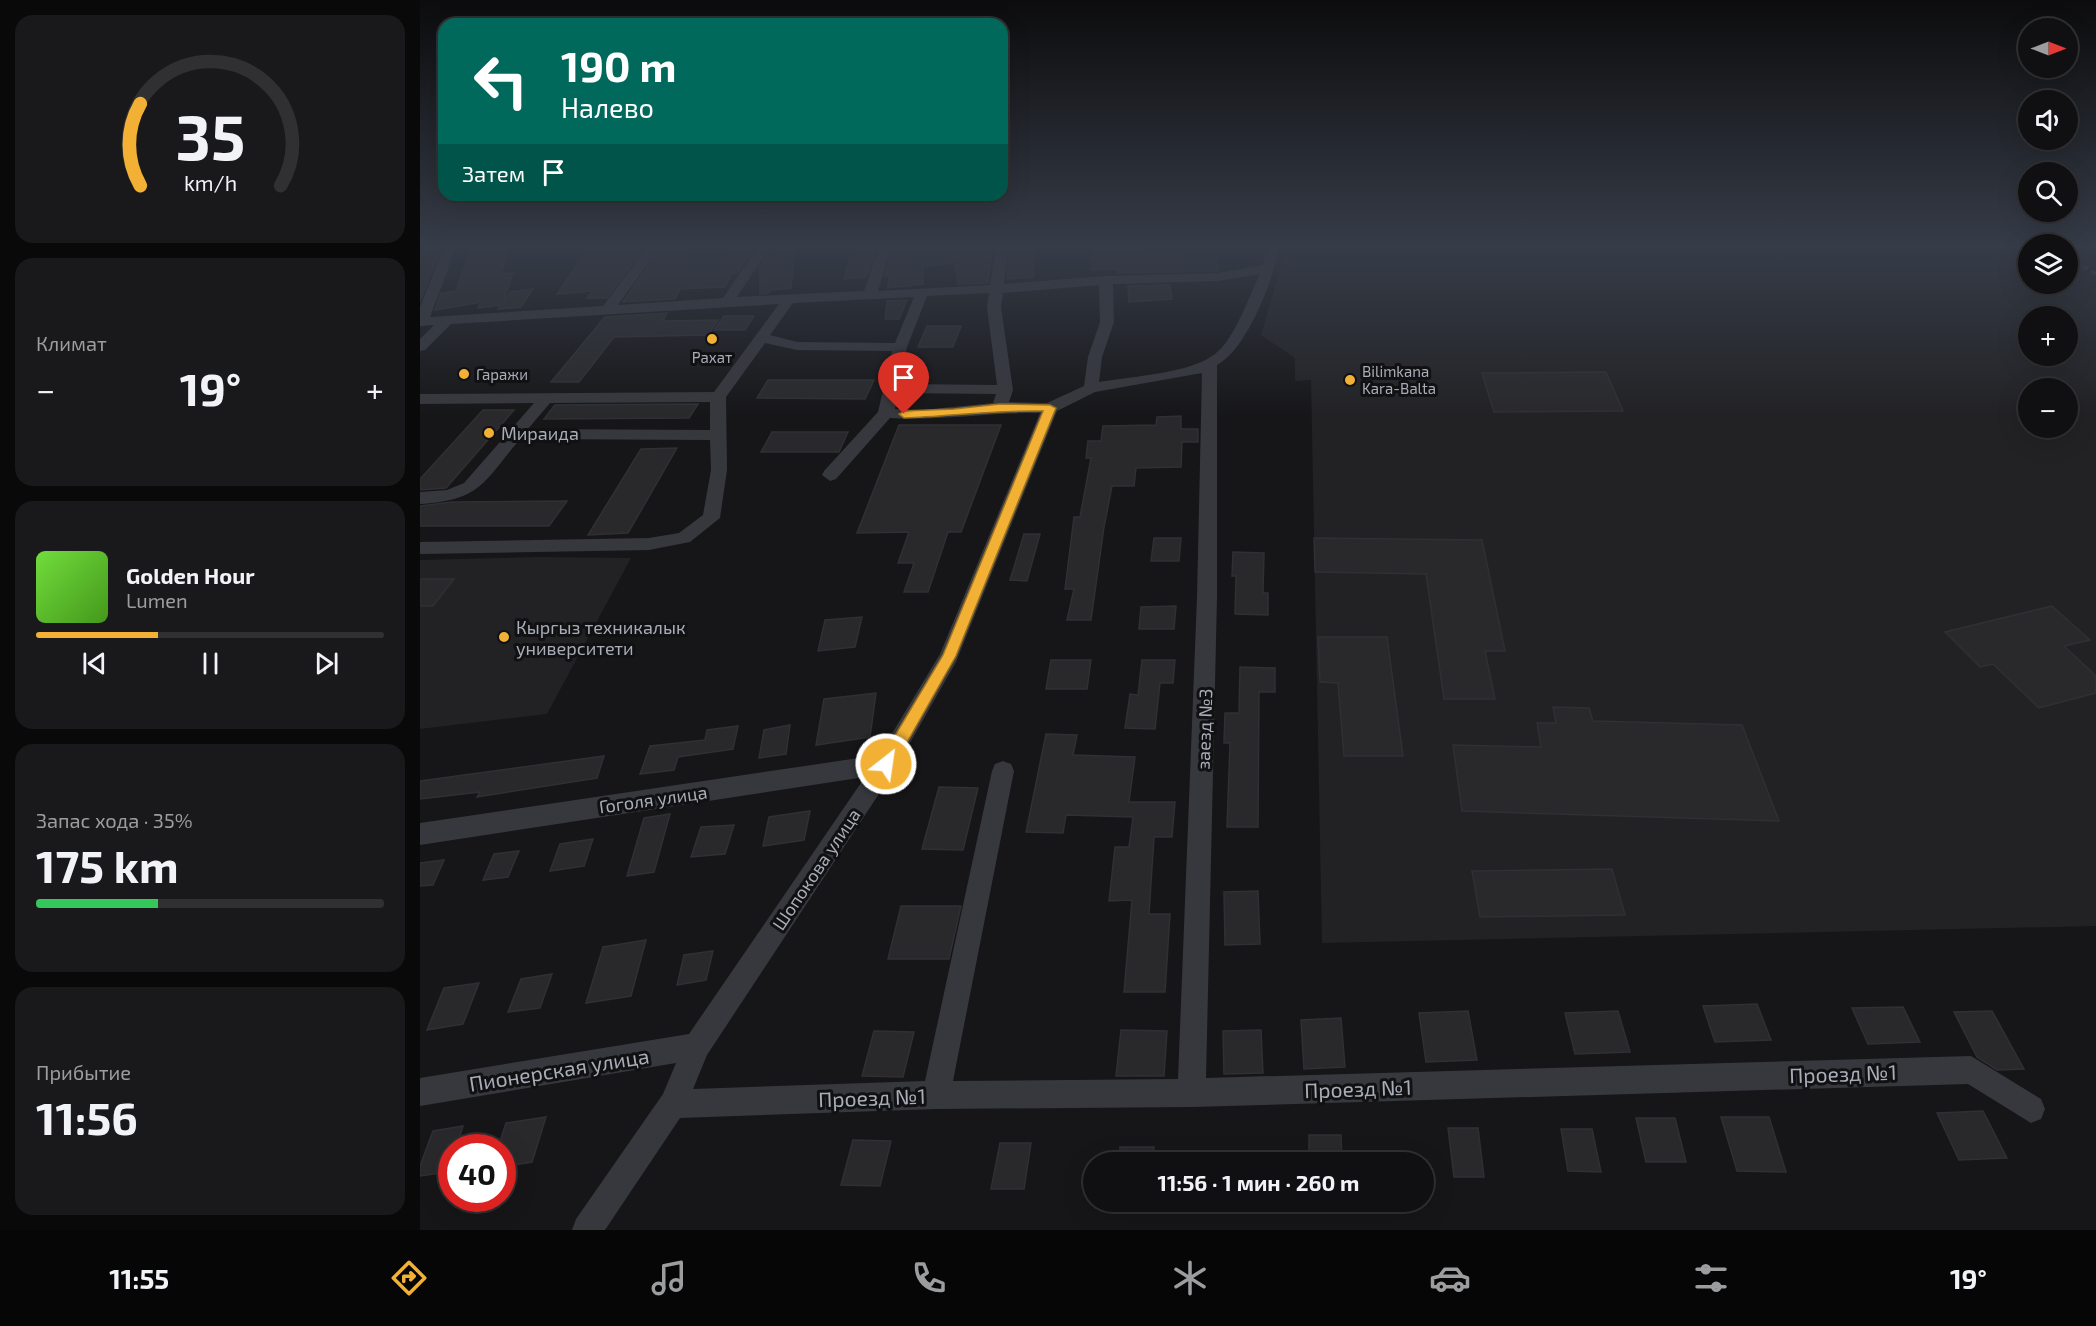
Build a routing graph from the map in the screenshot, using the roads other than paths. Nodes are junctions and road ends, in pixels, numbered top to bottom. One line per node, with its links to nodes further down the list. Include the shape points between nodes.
1 (428, 302): 11 (street)
2 (613, 302): 9 (street)
3 (720, 302): 9 (street)
4 (786, 302): 12 (street)
5 (918, 302): 14 (street)
6 (995, 302): 18 (street)
7 (1107, 302): 17 (street, via 1107,322)
8 (1253, 302): 15 (street, via 1236,339)
9 (608, 309): 10 (street)
10 (446, 321): 11 (street); 13 (street)
11 (420, 322)
12 (759, 337): 14 (street, via 796,346); 20 (street)
13 (420, 347)
14 (900, 347): 16 (street)
15 (1210, 364): 17 (street, via 1196,370); 35 (street, заезд №3, via 1208,597)
16 (891, 388): 18 (street); 24 (street)
17 (1090, 388): 23 (street)
18 (1005, 390): 22 (street)
19 (547, 397): 20 (street); 21 (street); 25 (street)
20 (718, 397): 26 (street)
21 (423, 402)
22 (1000, 407): 23 (street); 24 (street, via 922,415)
23 (1050, 408): 30 (street, Шопокова улица, via 949,656)
24 (886, 413): 27 (street)
25 (515, 434): 26 (street); 28 (street, via 470,487 450,496)
26 (720, 435): 29 (street, via 711,518 684,538 649,544)
27 (831, 475)
28 (420, 498)
29 (420, 548)
30 (886, 764): 32 (street, Гоголя улица); 33 (street, Шопокова улица)
31 (1003, 771): 36 (street)
32 (420, 834)
33 (697, 1046): 34 (street, Пионерская улица); 37 (street, Шопокова улица)
34 (420, 1092)
35 (1192, 1093): 36 (street, Проезд №1); 38 (street, Проезд №1, via 1971,1070)
36 (936, 1095): 37 (street, Проезд №1)
37 (672, 1104): 39 (street, Шопокова улица)
38 (2031, 1109)
39 (587, 1230)

